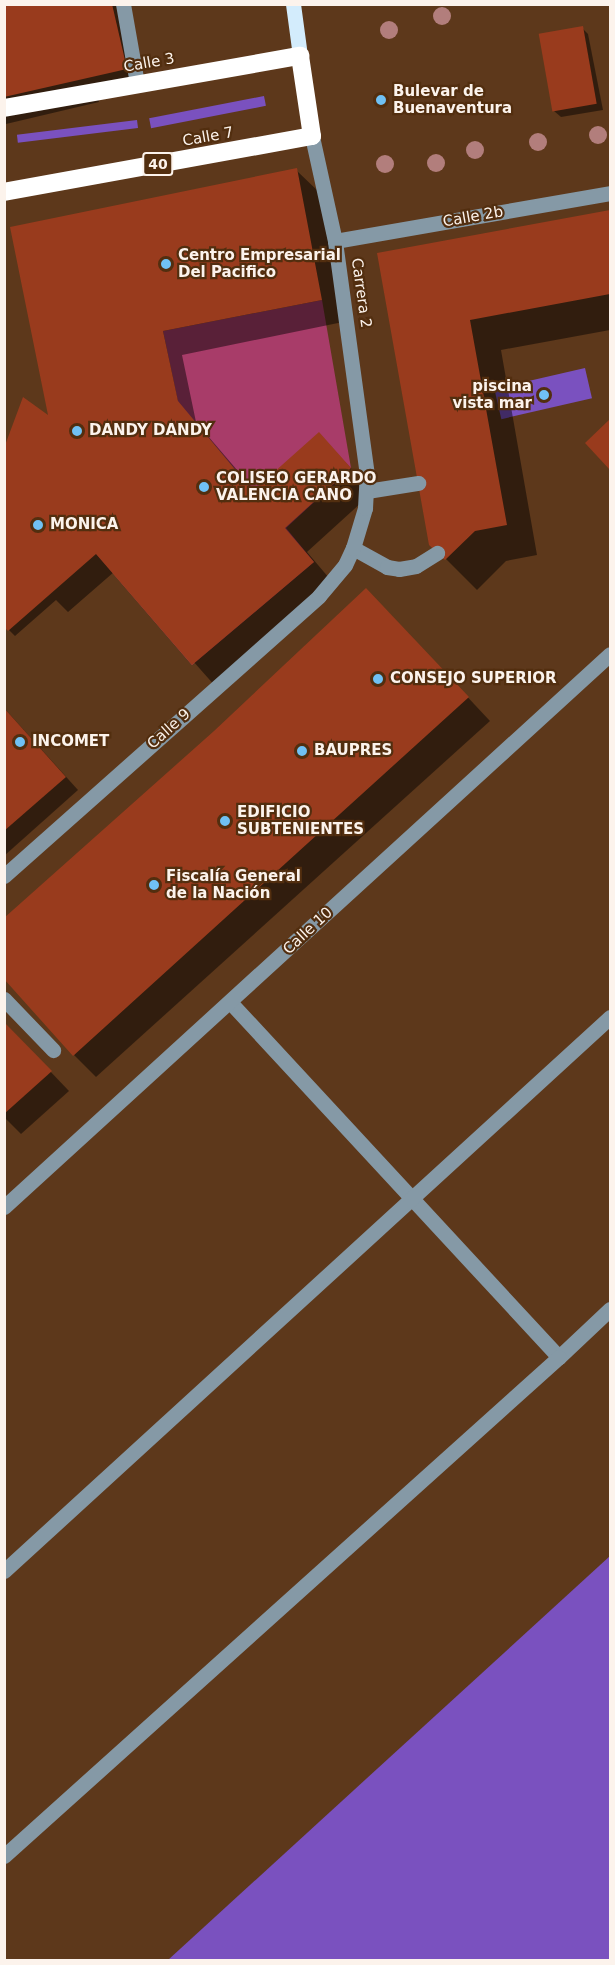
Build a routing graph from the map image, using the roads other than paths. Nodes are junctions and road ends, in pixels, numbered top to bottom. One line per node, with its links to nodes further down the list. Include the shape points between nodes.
1 (123, 4): 4 (street)
2 (293, 4): 3 (main road, Carrera 2)
3 (300, 56): 4 (highway, Calle 3); 6 (highway, Carrera 2)
4 (137, 83): 5 (highway, Calle 3)
5 (4, 108)
6 (312, 136): 7 (highway, Calle 7 / 40); 9 (street, Carrera 2)
7 (4, 192)
8 (610, 193): 9 (street, Calle 2b)
9 (335, 241): 11 (street, Carrera 2)
10 (418, 483): 11 (street)
11 (367, 491): 12 (street, Carrera 2)
12 (353, 548): 13 (street, via 387,567 399,569 416,566); 14 (street, Carrera 2)
13 (437, 553)
14 (333, 581): 16 (street, Calle 9)
15 (610, 654): 18 (street, Calle 10)
16 (4, 876)
17 (4, 999): 20 (street)
18 (230, 1002): 21 (street); 22 (street, Calle 10)
19 (610, 1017): 21 (street)
20 (53, 1050)
21 (411, 1196): 24 (street); 25 (street)
22 (4, 1207)
23 (610, 1309): 24 (street)
24 (559, 1357): 26 (street)
25 (4, 1571)
26 (4, 1856)

